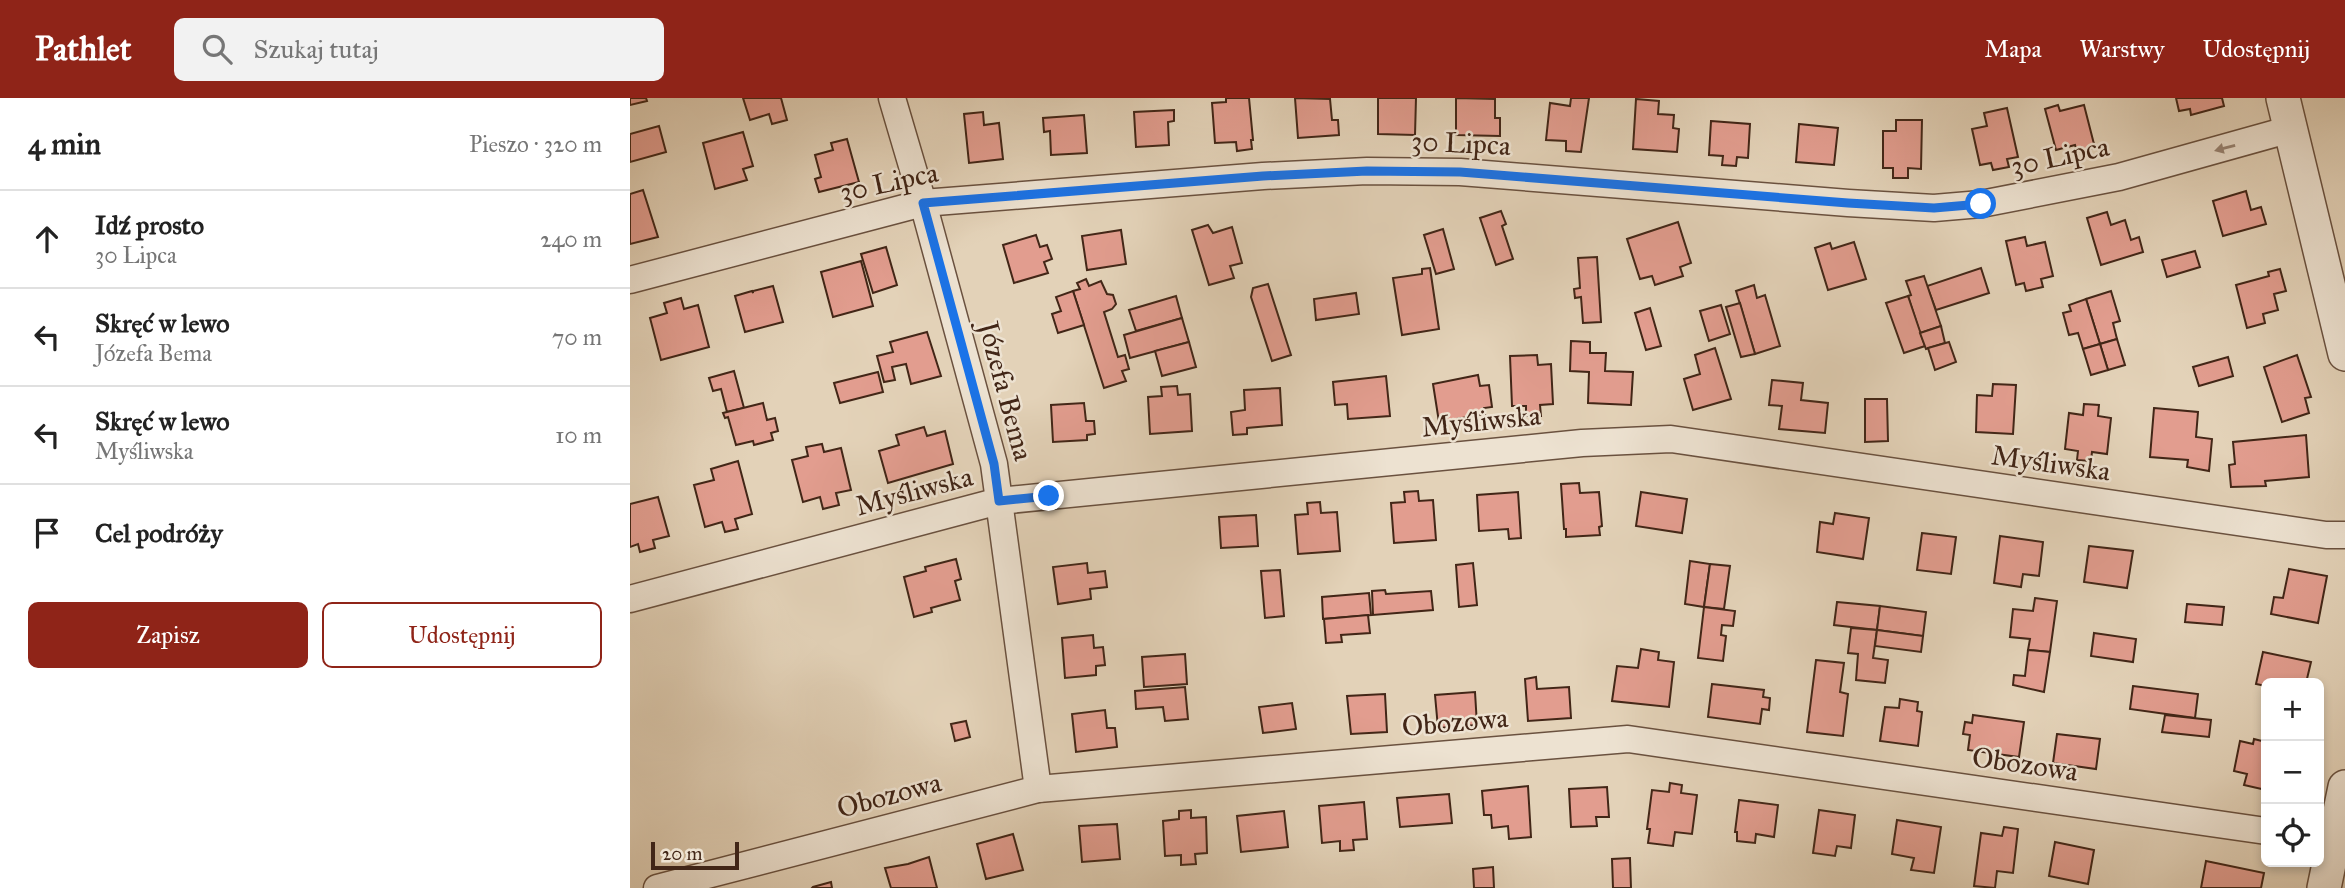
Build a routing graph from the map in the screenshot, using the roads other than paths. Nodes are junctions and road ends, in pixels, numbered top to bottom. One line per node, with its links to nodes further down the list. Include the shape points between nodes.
1 (892, 98): 3 (street, Józefa Bema)
2 (2287, 114): 3 (street, 30 Lipca, one-way to 3, via 2119,177 1981,204 1934,208 1460,172 1367,171); 5 (street)
3 (923, 203): 4 (street, 30 Lipca); 6 (street, Józefa Bema, via 994,464)
4 (630, 280)
5 (2345, 354)
6 (999, 501): 7 (street, Myśliwska, via 1582,443 1671,439); 8 (street, Myśliwska); 10 (street, Józefa Bema)
7 (2345, 536)
8 (630, 599)
9 (2345, 787): 12 (street)
10 (1038, 789): 11 (street, Obozowa, via 1628,739); 13 (street, Obozowa)
11 (2261, 830)
12 (2327, 839): 14 (street)
13 (657, 888)
14 (2324, 888)

